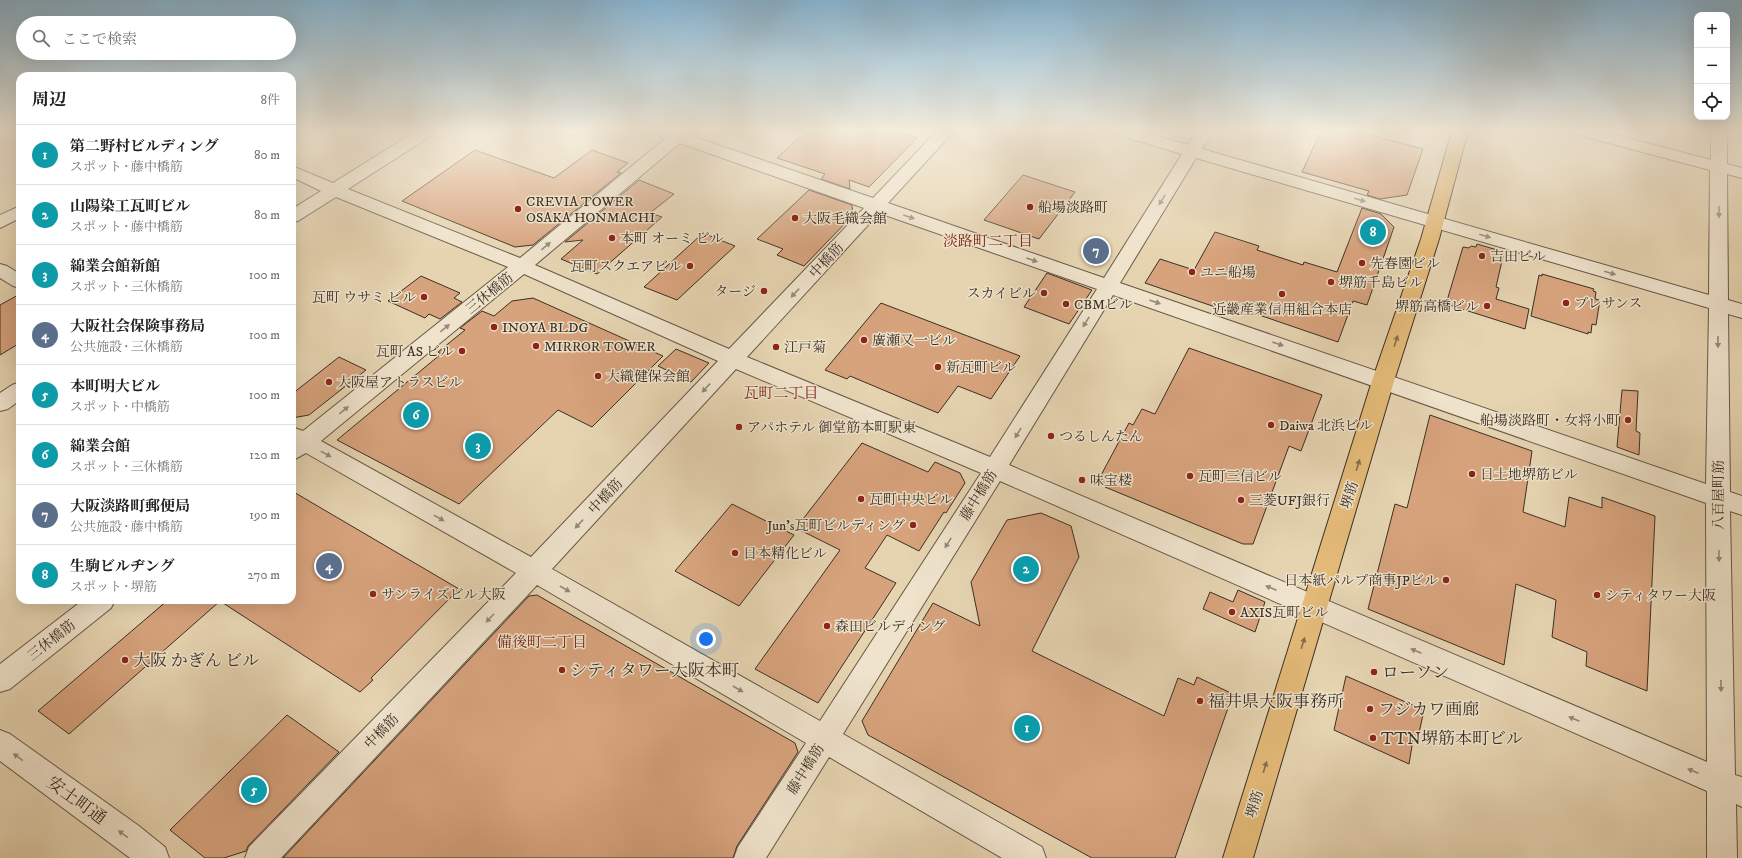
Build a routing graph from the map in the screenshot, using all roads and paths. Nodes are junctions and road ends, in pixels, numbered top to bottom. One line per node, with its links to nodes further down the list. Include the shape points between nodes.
1 (364, 171): 10 (street)
2 (631, 171): 16 (street, 三休橋筋, one-way to 2)
3 (779, 171): 11 (street)
4 (909, 171): 11 (street, 中橋筋)
5 (1180, 171): 19 (street, 藤中橋筋, one-way to 19)
6 (1259, 171): 14 (street, one-way to 14)
7 (1448, 171): 14 (main road, 堺筋)
8 (1719, 171): 20 (street, 八百屋町筋, one-way to 20)
9 (296, 174): 10 (street)
10 (334, 190): 13 (street); 16 (street)
11 (876, 206): 19 (street, one-way to 19); 22 (street, 中橋筋, one-way to 22)
12 (16, 213): 15 (street)
13 (296, 214)
14 (1434, 221): 20 (street, one-way to 20); 23 (main road, 堺筋, one-way to 14)
15 (0, 222)
16 (522, 266): 22 (street); 26 (street, 三休橋筋, one-way to 16)
17 (0, 270): 18 (street)
18 (16, 280)
19 (1109, 286): 23 (street, one-way to 23); 27 (street, 藤中橋筋, one-way to 27)
20 (1718, 304): 21 (street); 28 (street, 八百屋町筋, one-way to 28)
21 (1742, 311)
22 (733, 359): 27 (street); 30 (street, 中橋筋, one-way to 30)
23 (1383, 380): 28 (street); 32 (main road, 堺筋, one-way to 23)
24 (16, 393): 25 (street)
25 (0, 403)
26 (296, 443): 30 (street, one-way to 30)
27 (995, 469): 32 (street, one-way to 27); 34 (street, 藤中橋筋, one-way to 34)
28 (1718, 498): 29 (street); 36 (street, 八百屋町筋, one-way to 36)
29 (1742, 506)
30 (534, 571): 34 (street, one-way to 34); 38 (street, 中橋筋, one-way to 38)
31 (97, 604): 33 (street, 三休橋筋)
32 (1314, 607): 36 (street, one-way to 32); 41 (main road, 堺筋, one-way to 32)
33 (0, 680)
34 (824, 739): 39 (street, 藤中橋筋); 40 (street)
35 (0, 744): 37 (street, 安土町通, one-way to 35)
36 (1732, 788): 42 (street, 八百屋町筋)
37 (154, 858)
38 (260, 858)
39 (749, 858)
40 (1031, 858)
41 (1238, 858)
42 (1722, 858)

